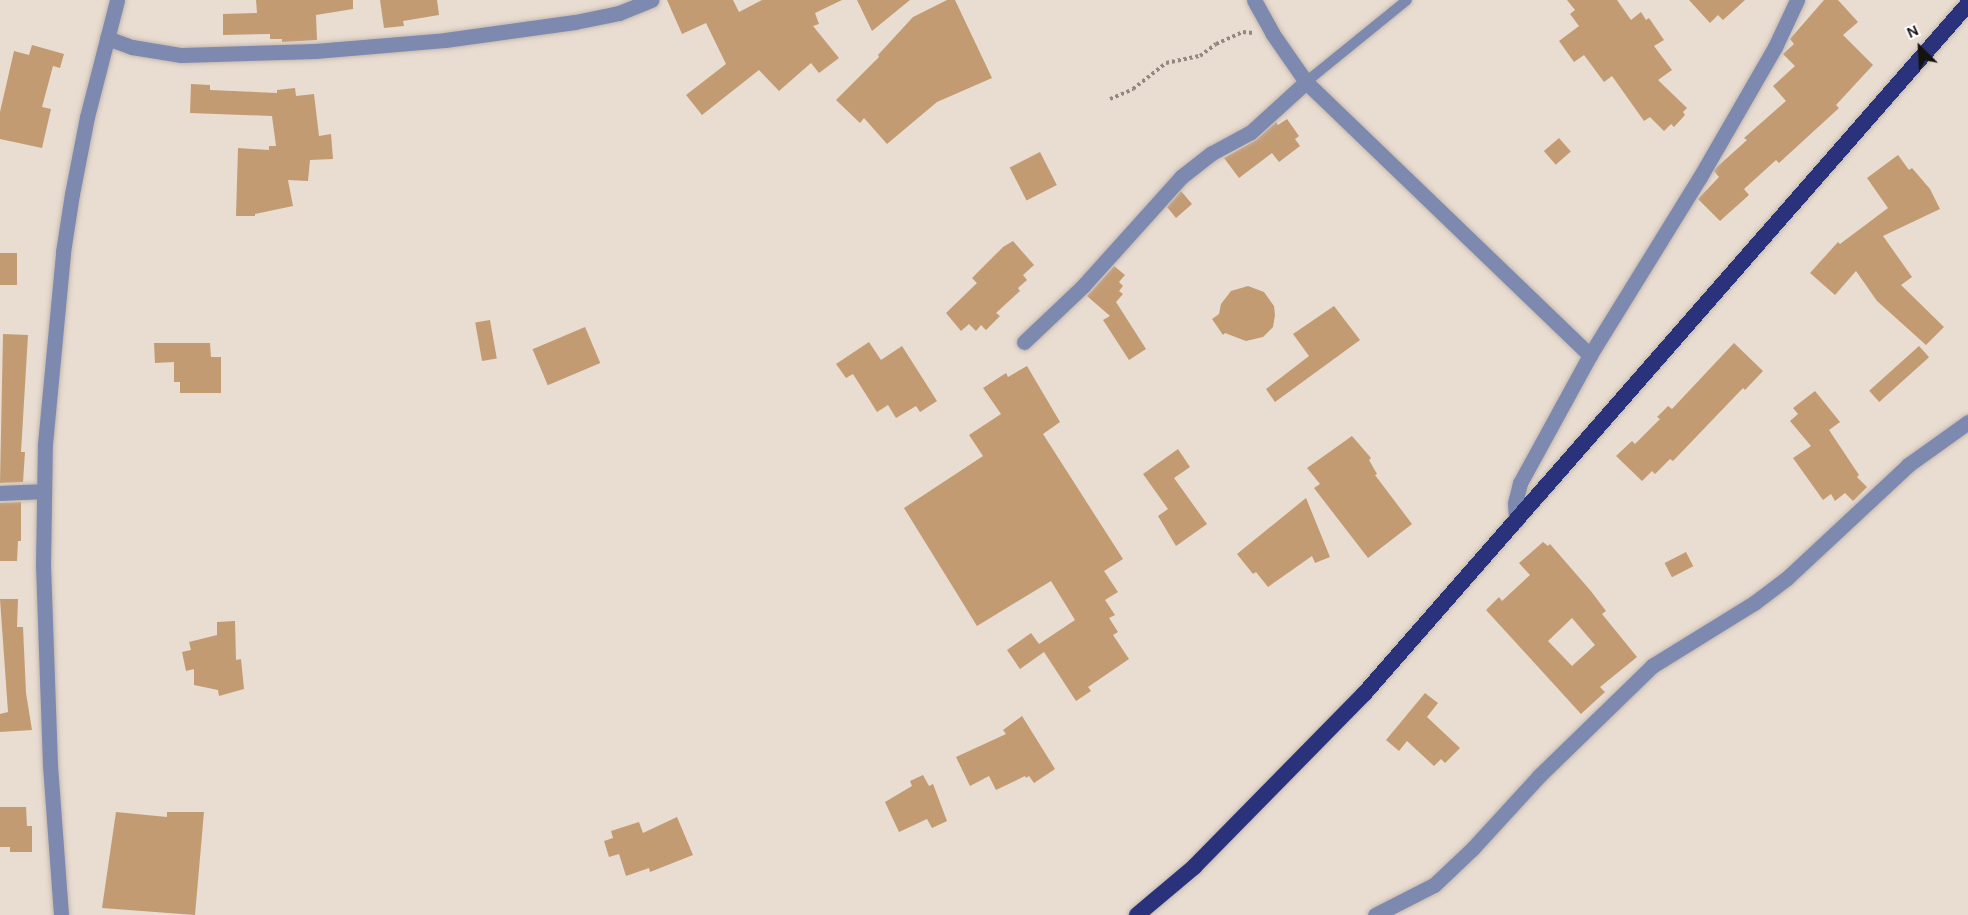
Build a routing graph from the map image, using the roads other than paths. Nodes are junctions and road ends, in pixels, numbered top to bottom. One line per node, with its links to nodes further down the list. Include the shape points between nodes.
1 (117, 0): 7 (street)
2 (651, 0): 7 (street, via 619,13 575,22 445,40 315,51 181,55 132,47)
3 (1254, 0): 8 (street)
4 (1407, 0): 8 (lane)
5 (1797, 0): 10 (street, via 1775,47 1700,177)
6 (1968, 4): 14 (highway)
7 (107, 38): 12 (street, via 87,117 63,252)
8 (1306, 82): 9 (street, via 1251,132 1212,153 1181,177 1083,286); 10 (street)
9 (1024, 342)
10 (1590, 355): 14 (street, via 1520,483)
11 (1968, 422): 17 (street, via 1900,472 1787,578 1652,666 1434,885)
12 (44, 490): 13 (street); 15 (street, via 50,765)
13 (0, 493)
14 (1516, 521): 16 (highway, via 1364,694 1194,867)
15 (61, 915)
16 (1137, 915)
17 (1375, 915)

